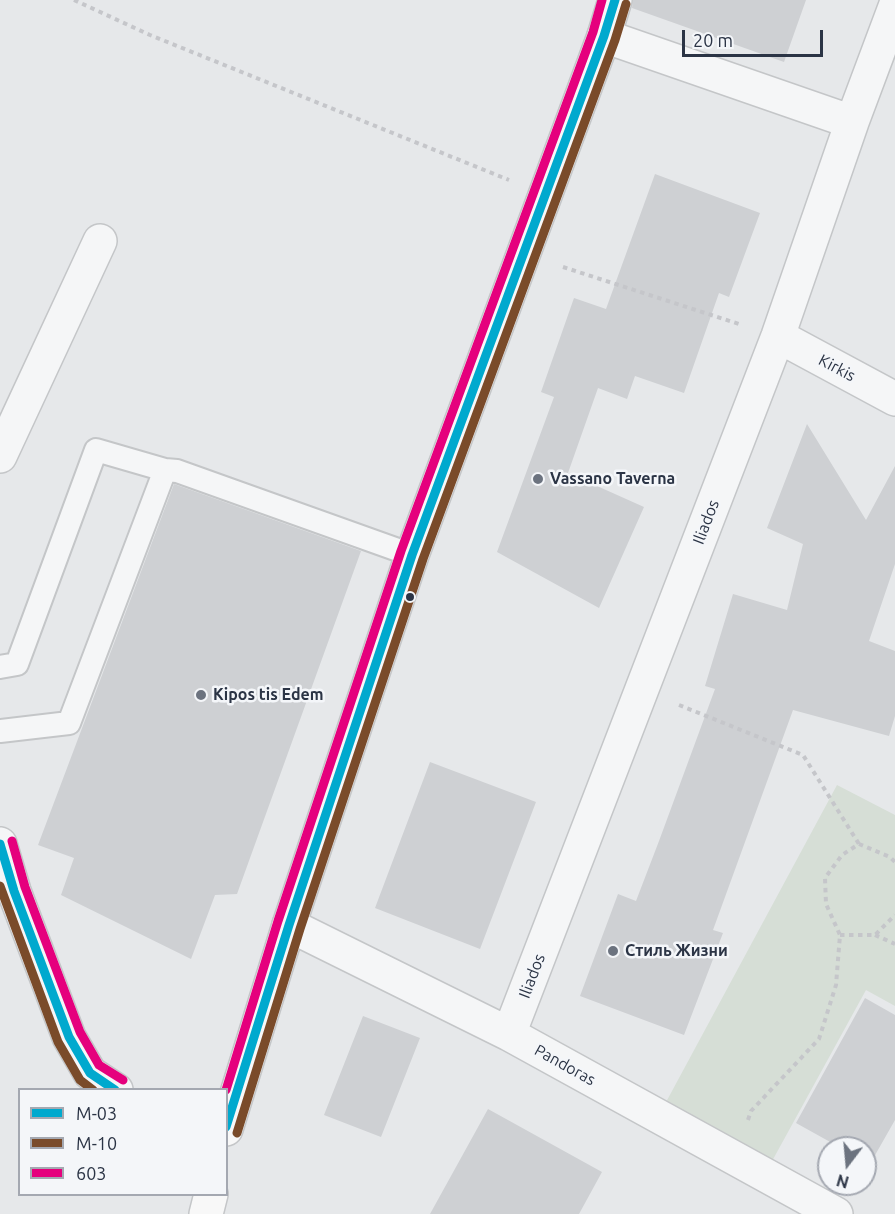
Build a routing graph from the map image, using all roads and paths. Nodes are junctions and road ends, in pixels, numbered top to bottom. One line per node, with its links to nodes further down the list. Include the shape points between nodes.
1 (74, 0): 6 (path, via 150,35)
2 (615, 0): 4 (main road)
3 (895, 7): 5 (street, Iliados)
4 (604, 36): 5 (street); 6 (main road)
5 (852, 122): 9 (street, Iliados)
6 (545, 195): 8 (main road)
7 (100, 240): 11 (street)
8 (523, 254): 9 (path); 13 (main road)
9 (778, 336): 10 (street, Kirkis); 15 (street, Iliados)
10 (895, 399)
11 (0, 456)
12 (165, 470): 13 (lane); 14 (lane, via 96,450 17,664); 16 (lane, via 69,723)
13 (412, 555): 22 (main road)
14 (0, 667)
15 (641, 690): 18 (path, via 803,755); 26 (street, Iliados)
16 (0, 731)
17 (0, 844): 20 (street)
18 (860, 844): 19 (path); 23 (path, via 842,855 825,878 826,904)
19 (895, 862)
20 (7, 896): 27 (street, via 69,1037 90,1073)
21 (895, 915): 24 (path)
22 (290, 925): 26 (street, Pandoras); 28 (main road)
23 (840, 935): 24 (path); 29 (path, via 836,985 819,1039 751,1111)
24 (875, 935): 25 (path)
25 (895, 944)
26 (509, 1034): 29 (street, Pandoras)
27 (114, 1088)
28 (228, 1124)
29 (736, 1158): 32 (street, Pandoras)
30 (210, 1196): 31 (main road)
31 (206, 1214)
32 (836, 1214)

